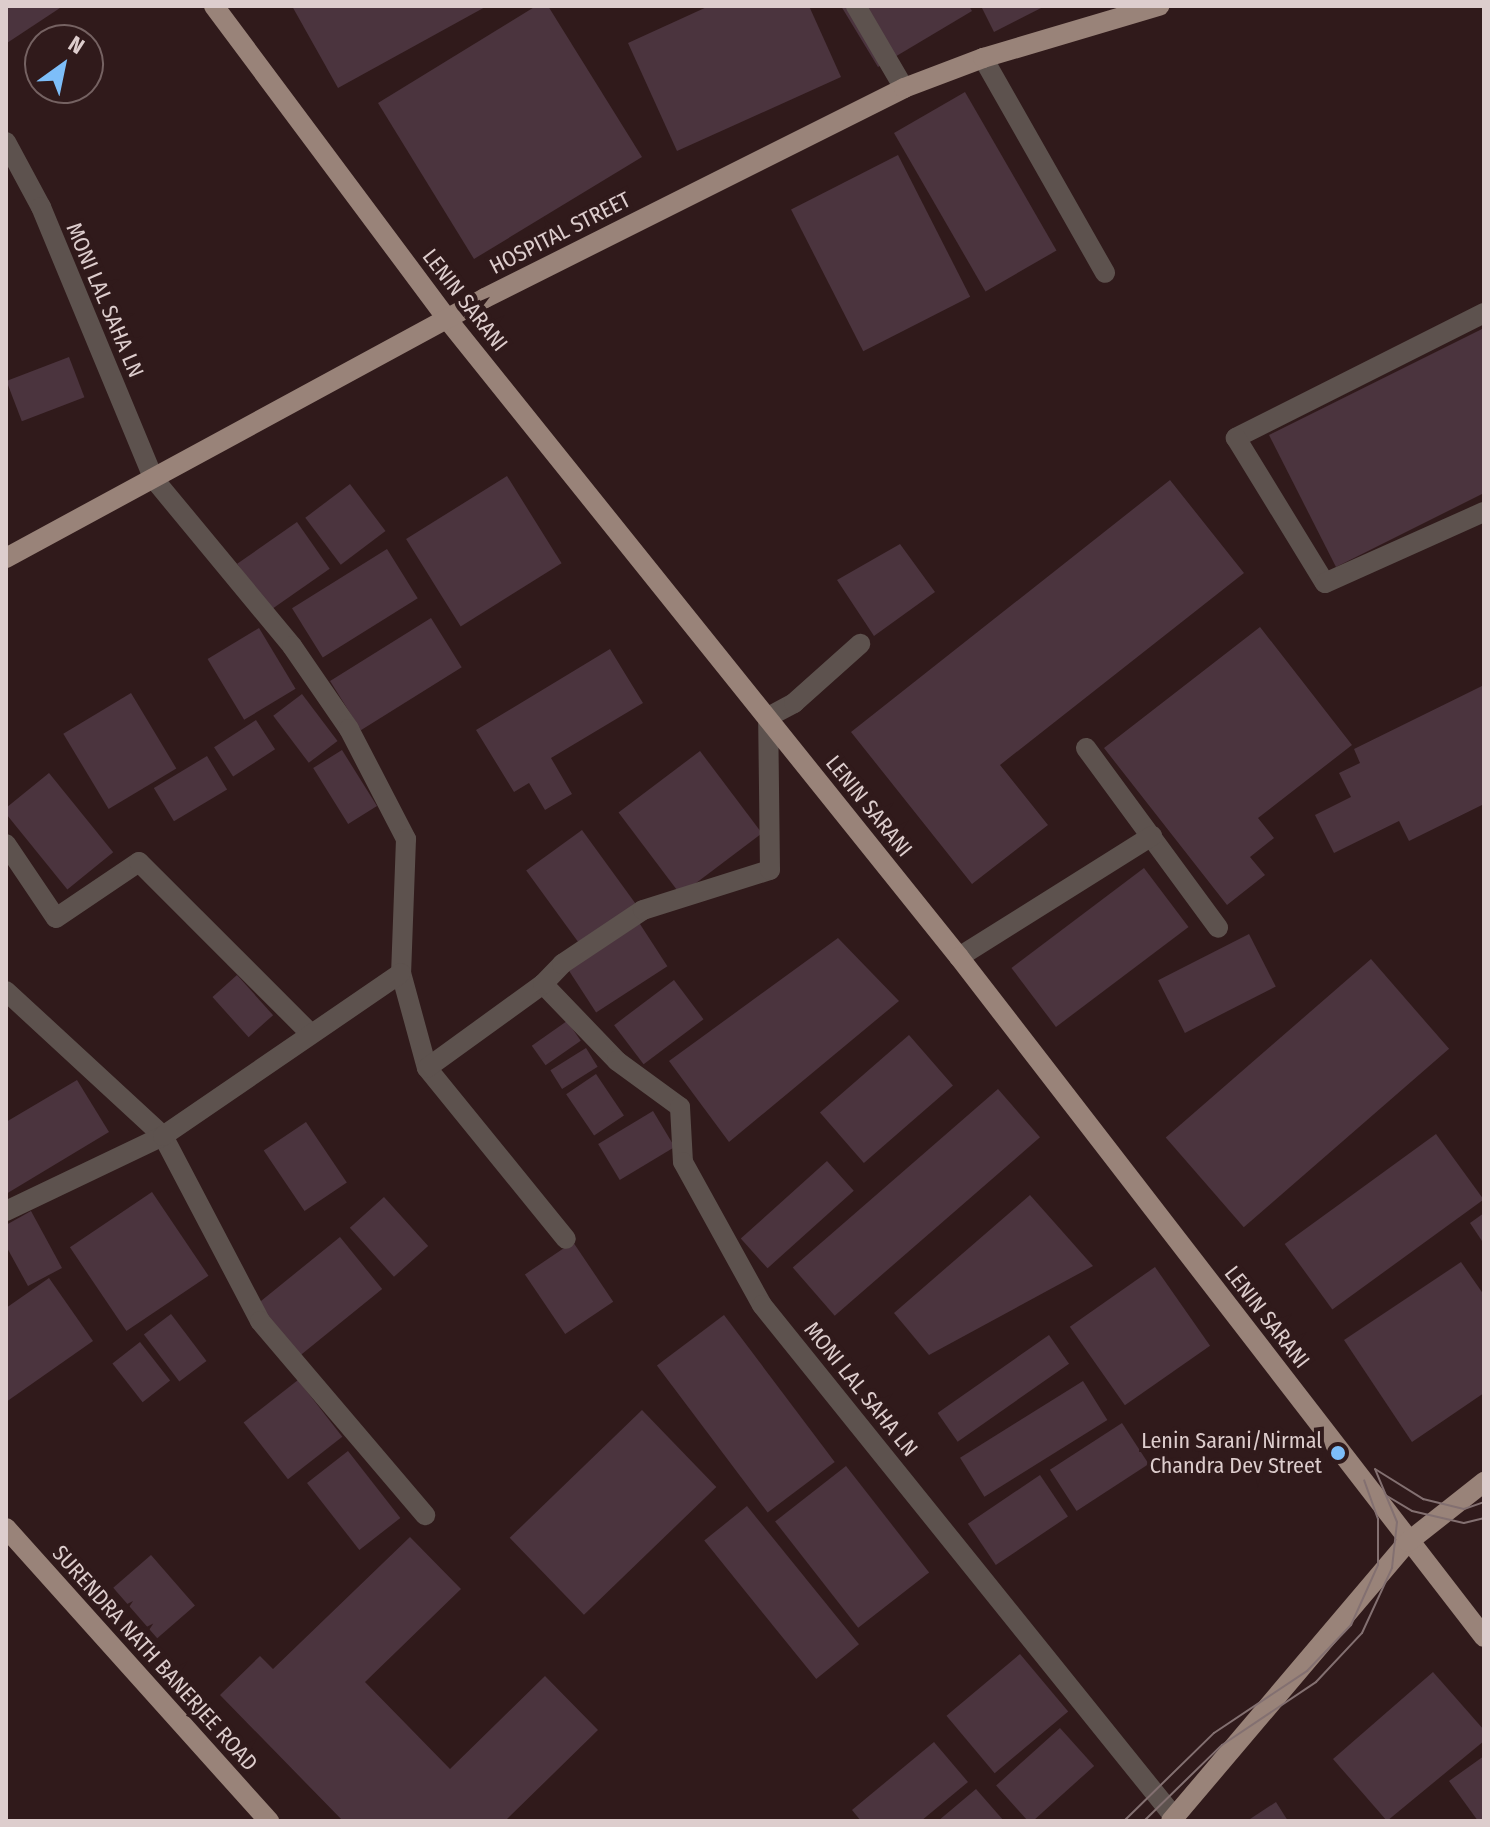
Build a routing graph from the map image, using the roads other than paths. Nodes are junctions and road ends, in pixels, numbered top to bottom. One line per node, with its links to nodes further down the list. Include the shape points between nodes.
1 (214, 6): 9 (main road, LENIN SARANI)
2 (856, 6): 5 (street)
3 (1159, 6): 4 (main road, HOSPITAL STREET)
4 (983, 58): 5 (main road, HOSPITAL STREET); 7 (street)
5 (904, 88): 9 (main road, HOSPITAL STREET)
6 (6, 142): 10 (street, MONI LAL SAHA LN, via 41,207)
7 (1105, 273)
8 (1484, 313): 11 (street, via 1236,438 1325,583)
9 (447, 319): 10 (main road, HOSPITAL STREET); 14 (main road, LENIN SARANI)
10 (153, 478): 12 (main road, HOSPITAL STREET); 20 (street, MONI LAL SAHA LN, via 292,646 349,729 406,839)
11 (1484, 512)
12 (6, 558)
13 (860, 644): 14 (street, via 794,703)
14 (768, 717): 19 (main road, LENIN SARANI); 21 (street, via 770,870 643,910 562,964)
15 (1086, 748): 16 (street)
16 (1152, 836): 18 (street); 19 (street)
17 (6, 844): 23 (street, via 56,918 139,862)
18 (1218, 928)
19 (959, 957): 31 (main road, LENIN SARANI)
20 (401, 973): 23 (street); 24 (street, MONI LAL SAHA LN)
21 (543, 984): 24 (street); 33 (street, MONI LAL SAHA LN, via 617,1061 680,1107 683,1162 762,1305)
22 (6, 991): 25 (street)
23 (311, 1034): 25 (street)
24 (427, 1068): 27 (street)
25 (163, 1136): 26 (street); 29 (street, via 260,1321)
26 (6, 1211)
27 (566, 1239)
28 (1484, 1482): 31 (main road)
29 (425, 1515)
30 (6, 1528): 34 (main road, SURENDRA NATH BANERJEE ROAD)
31 (1408, 1542): 32 (main road, LENIN SARANI); 33 (main road)
32 (1484, 1637)
33 (1173, 1819)
34 (269, 1821)

